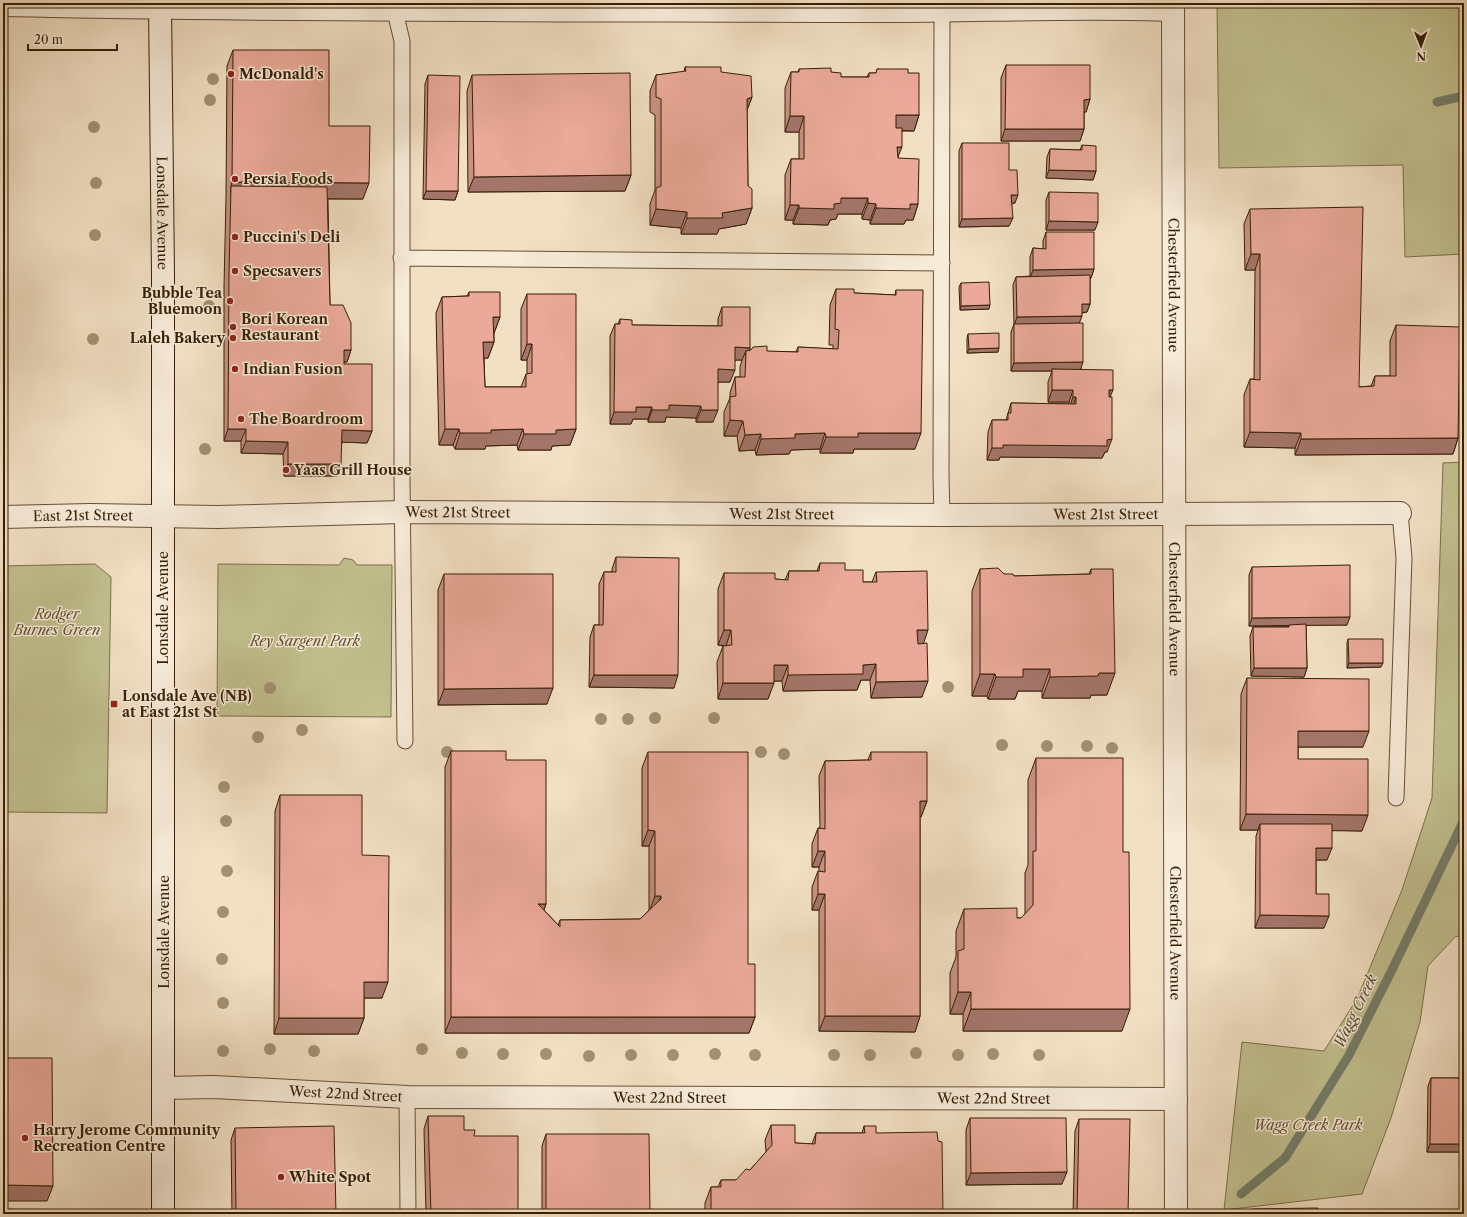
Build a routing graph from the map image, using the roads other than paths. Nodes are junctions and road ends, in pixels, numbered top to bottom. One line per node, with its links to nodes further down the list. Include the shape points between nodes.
1 (3, 5): 2 (street)
2 (160, 5): 3 (street); 12 (street, Lonsdale Avenue)
3 (394, 6): 5 (street); 6 (lane, via 402,41)
4 (1173, 7): 5 (street); 10 (street, Chesterfield Avenue)
5 (942, 12): 7 (lane)
6 (401, 258): 7 (lane); 8 (lane)
7 (942, 263): 11 (lane)
8 (402, 512): 11 (street, West 21st Street); 12 (street, West 21st Street, via 233,517); 14 (lane)
9 (1400, 513): 10 (street, West 21st Street); 15 (lane, via 1404,558)
10 (1174, 514): 11 (street, West 21st Street); 18 (street, Chesterfield Avenue)
11 (942, 515)
12 (163, 516): 13 (street, East 21st Street); 16 (street, Lonsdale Avenue)
13 (3, 517)
14 (406, 741)
15 (1396, 798)
16 (164, 1088): 17 (street, West 22nd Street, via 214,1087); 19 (street, Lonsdale Avenue)
17 (407, 1097): 18 (street, West 22nd Street); 20 (lane)
18 (1176, 1099): 21 (street, Chesterfield Avenue)
19 (163, 1214)
20 (408, 1214)
21 (1176, 1214)

